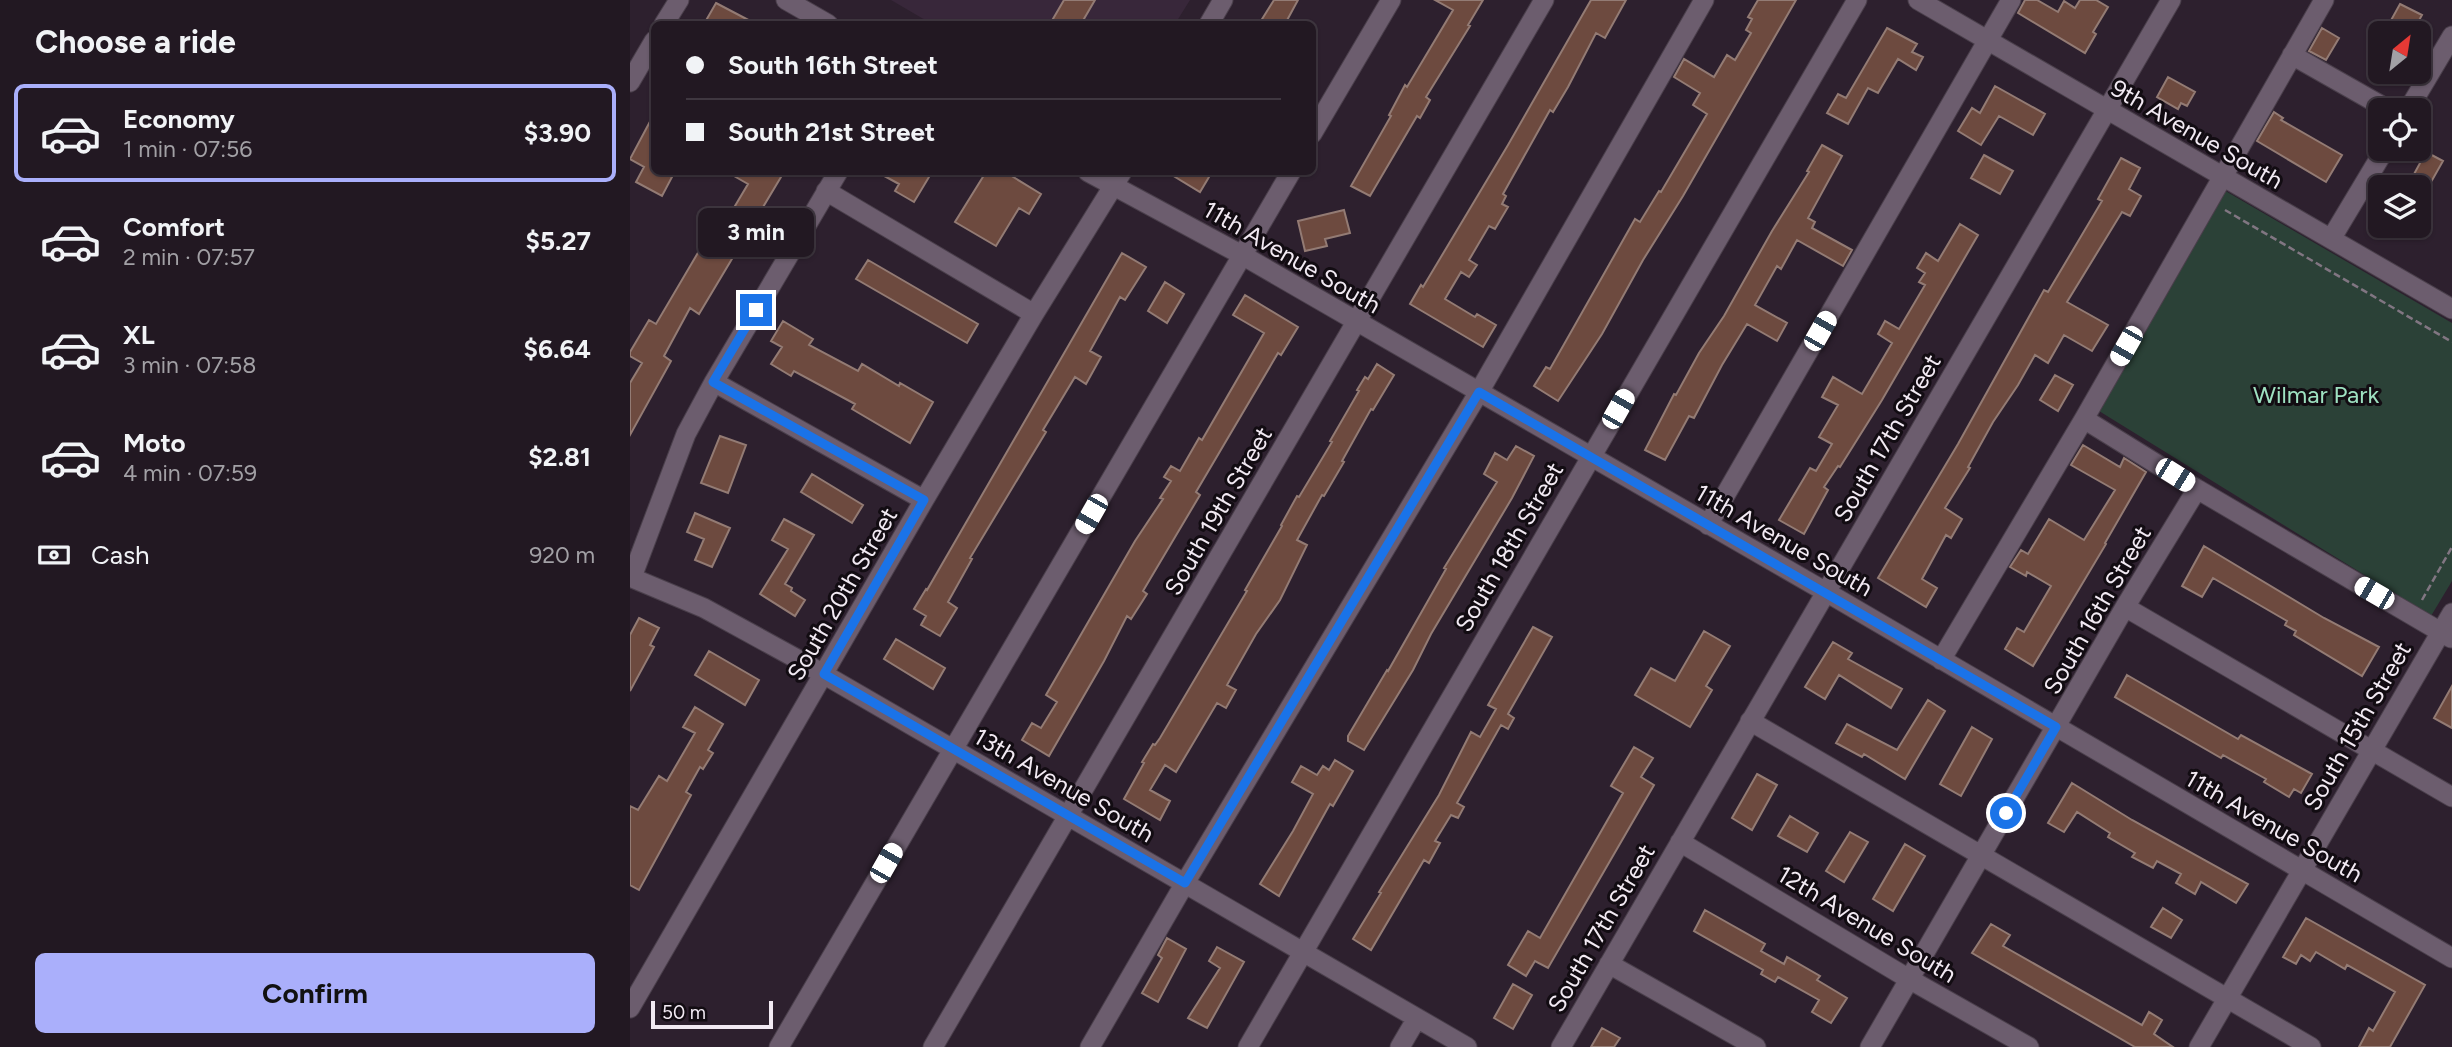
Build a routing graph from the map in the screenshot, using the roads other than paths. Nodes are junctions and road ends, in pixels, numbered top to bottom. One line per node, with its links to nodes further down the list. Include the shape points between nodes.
1 (679, 0): 12 (street)
2 (786, 0): 13 (street)
3 (1223, 0): 14 (street)
4 (1391, 0): 23 (street)
5 (1544, 0): 34 (street, South 19th Street)
6 (1704, 0): 36 (street)
7 (1857, 0): 38 (street, South 18th Street)
8 (1918, 0): 16 (street, 9th Avenue South)
9 (2011, 0): 16 (street)
10 (2171, 0): 22 (street, South 17th Street)
11 (2324, 0): 18 (street)
12 (666, 21)
13 (823, 21)
14 (1211, 21)
15 (2452, 36): 21 (street)
16 (1988, 41): 22 (street, 9th Avenue South); 41 (street)
17 (651, 46): 19 (street)
18 (2292, 55): 20 (street); 27 (street)
19 (630, 82)
20 (2368, 98)
21 (2415, 98)
22 (2106, 110): 27 (street, 9th Avenue South); 43 (street, South 17th Street)
23 (1316, 127)
24 (2378, 161): 30 (street)
25 (836, 175): 29 (street)
26 (1289, 175): 31 (street)
27 (2223, 177): 30 (street, 9th Avenue South); 37 (street)
28 (1118, 178): 31 (street, 11th Avenue South); 33 (street, South 20th Street)
29 (826, 191): 33 (street); 35 (street)
30 (2331, 239): 32 (street, 9th Avenue South)
31 (1242, 255): 34 (street, 11th Avenue South); 51 (street)
32 (2452, 309)
33 (1034, 314): 40 (street, South 20th Street)
34 (1356, 322): 36 (street, 11th Avenue South); 54 (street, South 19th Street)
35 (713, 382): 40 (street); 42 (street, via 686,434)
36 (1479, 392): 38 (street, 11th Avenue South); 58 (street)
37 (2084, 419): 39 (street); 47 (street)
38 (1590, 457): 41 (street, 11th Avenue South); 59 (street, South 18th Street)
39 (2197, 489): 44 (street, South 16th Street); 46 (street)
40 (924, 500): 48 (street, South 20th Street)
41 (1708, 525): 43 (street, 11th Avenue South)
42 (631, 577): 48 (street, 13th Avenue South, via 704,608)
43 (1825, 592): 47 (street, 11th Avenue South); 49 (street, South 17th Street)
44 (2125, 607): 50 (street, South 16th Street); 52 (street)
45 (2452, 612): 46 (street, South 15th Street)
46 (2446, 635): 52 (street, South 15th Street)
47 (1941, 660): 50 (street, 11th Avenue South)
48 (824, 674): 51 (street, 13th Avenue South); 64 (street, South 20th Street)
49 (1750, 721): 55 (street, South 17th Street); 56 (street)
50 (2056, 727): 56 (street, South 16th Street); 57 (street, 11th Avenue South)
51 (953, 749): 54 (street, 13th Avenue South); 66 (street)
52 (2371, 750): 53 (street); 57 (street, South 15th Street)
53 (2452, 797)
54 (1068, 816): 58 (street, 13th Avenue South); 67 (street, South 19th Street)
55 (1680, 842): 61 (street, South 17th Street); 62 (street, 12th Avenue South)
56 (1981, 856): 62 (street, South 16th Street); 63 (street)
57 (2301, 870): 60 (street, 11th Avenue South); 63 (street, South 15th Street)
58 (1185, 883): 59 (street, 13th Avenue South); 68 (street)
59 (1303, 951): 65 (street, 13th Avenue South); 69 (street, South 18th Street)
60 (2452, 958)
61 (1609, 964): 72 (street, South 17th Street); 73 (street)
62 (1909, 979): 74 (street, South 16th Street); 75 (street, 12th Avenue South)
63 (2227, 998): 76 (street, South 15th Street); 77 (street)
64 (630, 1008)
65 (1417, 1018): 70 (street); 71 (street, 13th Avenue South)
66 (779, 1047)
67 (933, 1047)
68 (1090, 1047)
69 (1248, 1047)
70 (1400, 1047)
71 (1467, 1047)
72 (1561, 1047)
73 (1756, 1047)
74 (1870, 1047)
75 (2029, 1047)
76 (2199, 1047)
77 (2311, 1047)

